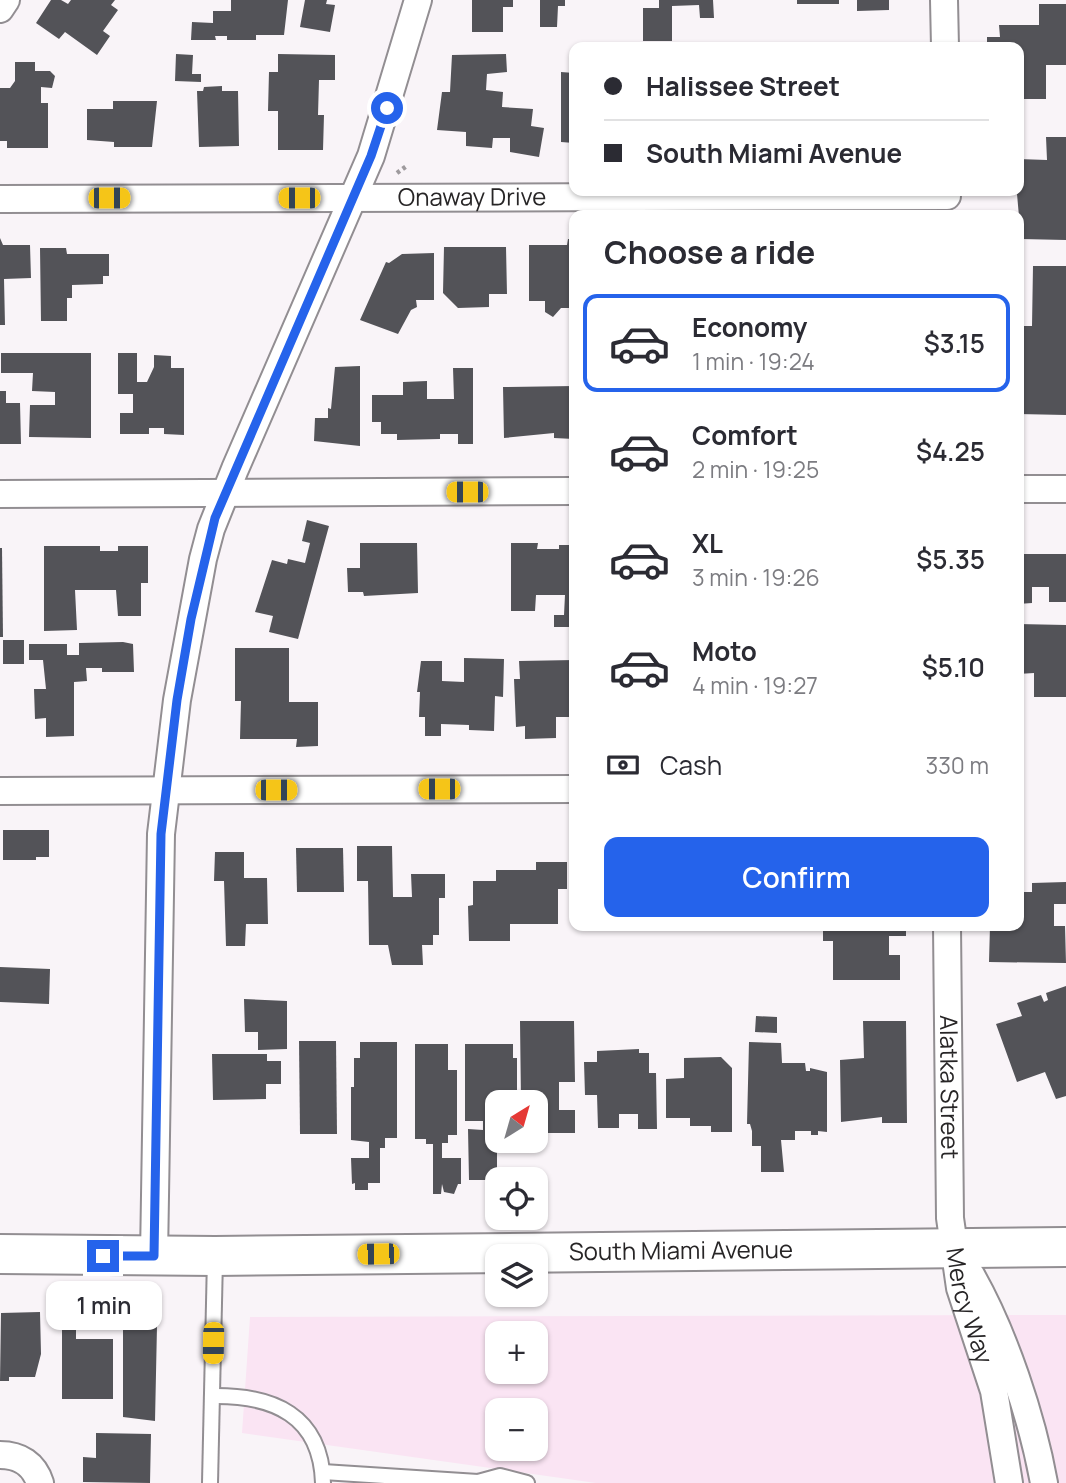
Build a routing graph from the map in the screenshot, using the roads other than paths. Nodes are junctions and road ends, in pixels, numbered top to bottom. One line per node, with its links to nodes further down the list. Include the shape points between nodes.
1 (6, 0): 4 (street)
2 (418, 0): 6 (street, via 396,84)
3 (944, 0): 5 (street)
4 (0, 9)
5 (945, 42)
6 (353, 198): 7 (street, Onaway Drive); 8 (street, Onaway Drive); 13 (street)
7 (0, 199)
8 (947, 201)
9 (1024, 489): 10 (street)
10 (1066, 489)
11 (569, 491): 13 (street)
12 (0, 494): 13 (street)
13 (225, 494): 15 (street, via 211,529 191,619)
14 (569, 789): 15 (street)
15 (165, 790): 16 (street); 21 (street, via 158,898)
16 (0, 791)
17 (947, 931): 19 (street, Alatka Street, via 950,1218)
18 (1066, 1247): 19 (main road, South Miami Avenue)
19 (957, 1249): 22 (main road, South Miami Avenue); 30 (street, Mercy Way, via 960,1288 994,1391); 31 (street, Mercy Way, via 979,1289 1015,1379)
20 (0, 1254): 21 (main road, South Miami Avenue)
21 (154, 1256): 22 (main road, South Miami Avenue)
22 (215, 1256): 23 (lane)
23 (212, 1396): 25 (lane, via 251,1399 294,1416 314,1438); 28 (lane)
24 (0, 1455): 27 (street, via 24,1460)
25 (323, 1477): 26 (lane)
26 (478, 1482): 29 (lane, via 500,1476)
27 (40, 1483)
28 (210, 1483)
29 (527, 1483)
30 (1009, 1483)
31 (1044, 1483)

